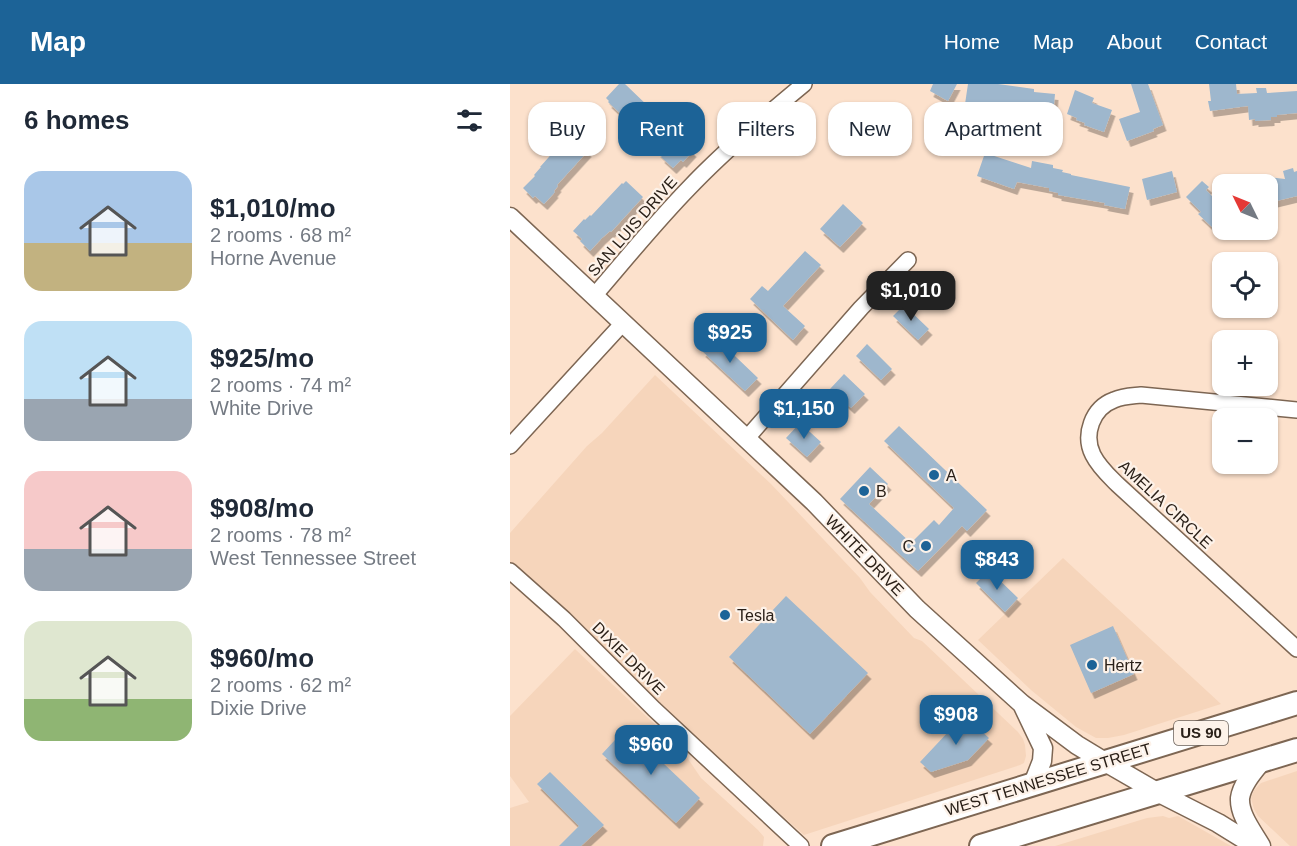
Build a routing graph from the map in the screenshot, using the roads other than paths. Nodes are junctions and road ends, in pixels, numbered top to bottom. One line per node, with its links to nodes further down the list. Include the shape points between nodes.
1 (804, 84): 4 (street, SAN LUIS DRIVE, via 689,188)
2 (510, 217): 4 (street, WHITE DRIVE)
3 (908, 260): 7 (street)
4 (594, 296): 5 (street, WHITE DRIVE)
5 (623, 323): 7 (street, WHITE DRIVE); 8 (street)
6 (1297, 410): 10 (street, AMELIA CIRCLE, via 1126,396 1101,407 1093,418 1089,442 1102,469 1117,484)
7 (747, 438): 12 (street, WHITE DRIVE, via 917,609)
8 (510, 446)
9 (510, 571): 18 (street, DIXIE DRIVE)
10 (1297, 649)
11 (1297, 703): 15 (main road, WEST TENNESSEE STREET / US 90)
12 (1022, 704): 15 (street, WHITE DRIVE); 16 (street, via 1043,748)
13 (1297, 750): 14 (main road, US 90)
14 (1262, 760): 17 (main road, US 90); 22 (street, via 1240,797 1246,819)
15 (1105, 762): 16 (main road, WEST TENNESSEE STREET / US 90); 17 (street, WHITE DRIVE)
16 (1033, 784): 19 (main road, WEST TENNESSEE STREET / US 90)
17 (1157, 792): 20 (main road, US 90); 21 (street, WHITE DRIVE)
18 (801, 846)
19 (833, 846)
20 (981, 846)
21 (1255, 846)
22 (1261, 846)

